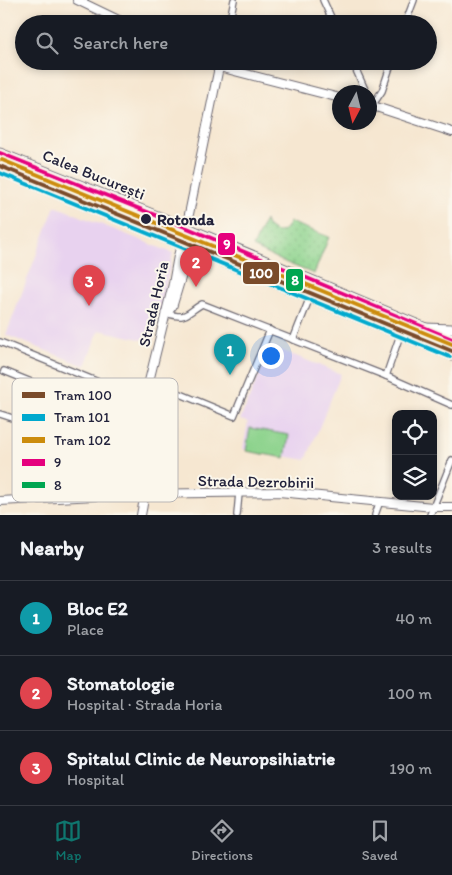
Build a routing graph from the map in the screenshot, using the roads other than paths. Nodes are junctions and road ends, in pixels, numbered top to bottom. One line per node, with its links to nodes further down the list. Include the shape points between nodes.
1 (78, 0): 5 (street)
2 (234, 0): 6 (street)
3 (323, 0): 7 (street)
4 (414, 0): 8 (street)
5 (109, 15)
6 (231, 15)
7 (330, 15)
8 (408, 15)
9 (219, 70): 20 (street, Strada Horia)
10 (241, 70): 14 (street)
11 (356, 70): 13 (street)
12 (389, 70): 15 (street)
13 (363, 85)
14 (332, 96)
15 (377, 96)
16 (377, 106): 17 (street)
17 (452, 132)
18 (0, 153): 20 (main road, Calea București)
19 (0, 171): 21 (main road, Calea București)
20 (186, 227): 21 (street, Strada Horia); 25 (main road, Calea București)
21 (181, 245): 22 (main road, Calea București); 24 (street, Strada Horia)
22 (207, 256): 23 (main road, Calea București); 24 (main road, via 190,258 185,263 172,306)
23 (310, 297): 27 (main road, Calea București); 29 (street)
24 (166, 313): 26 (street, via 184,317 202,304); 36 (street, Strada Horia)
25 (425, 328): 27 (main road); 28 (main road)
26 (270, 330): 29 (street); 37 (street, via 234,416)
27 (400, 335): 31 (main road, Calea București); 33 (street)
28 (451, 335): 31 (main road)
29 (293, 340): 33 (street)
30 (0, 342): 35 (street)
31 (448, 355)
32 (4, 370): 34 (street)
33 (386, 376): 38 (street)
34 (23, 378)
35 (88, 378)
36 (150, 378)
37 (178, 393)
38 (452, 405)
39 (0, 414): 40 (street)
40 (12, 418)
41 (452, 460): 46 (street)
42 (239, 493): 43 (street, Strada Dezrobirii); 44 (street, Strada Dezrobirii, via 294,493); 49 (street)
43 (178, 494)
44 (380, 501): 46 (street, Strada Dezrobirii); 50 (street)
45 (143, 502): 48 (street, Strada Horia)
46 (433, 507): 47 (street, Strada Dezrobirii); 51 (street)
47 (452, 507)
48 (141, 515)
49 (237, 515)
50 (375, 515)
51 (430, 515)

